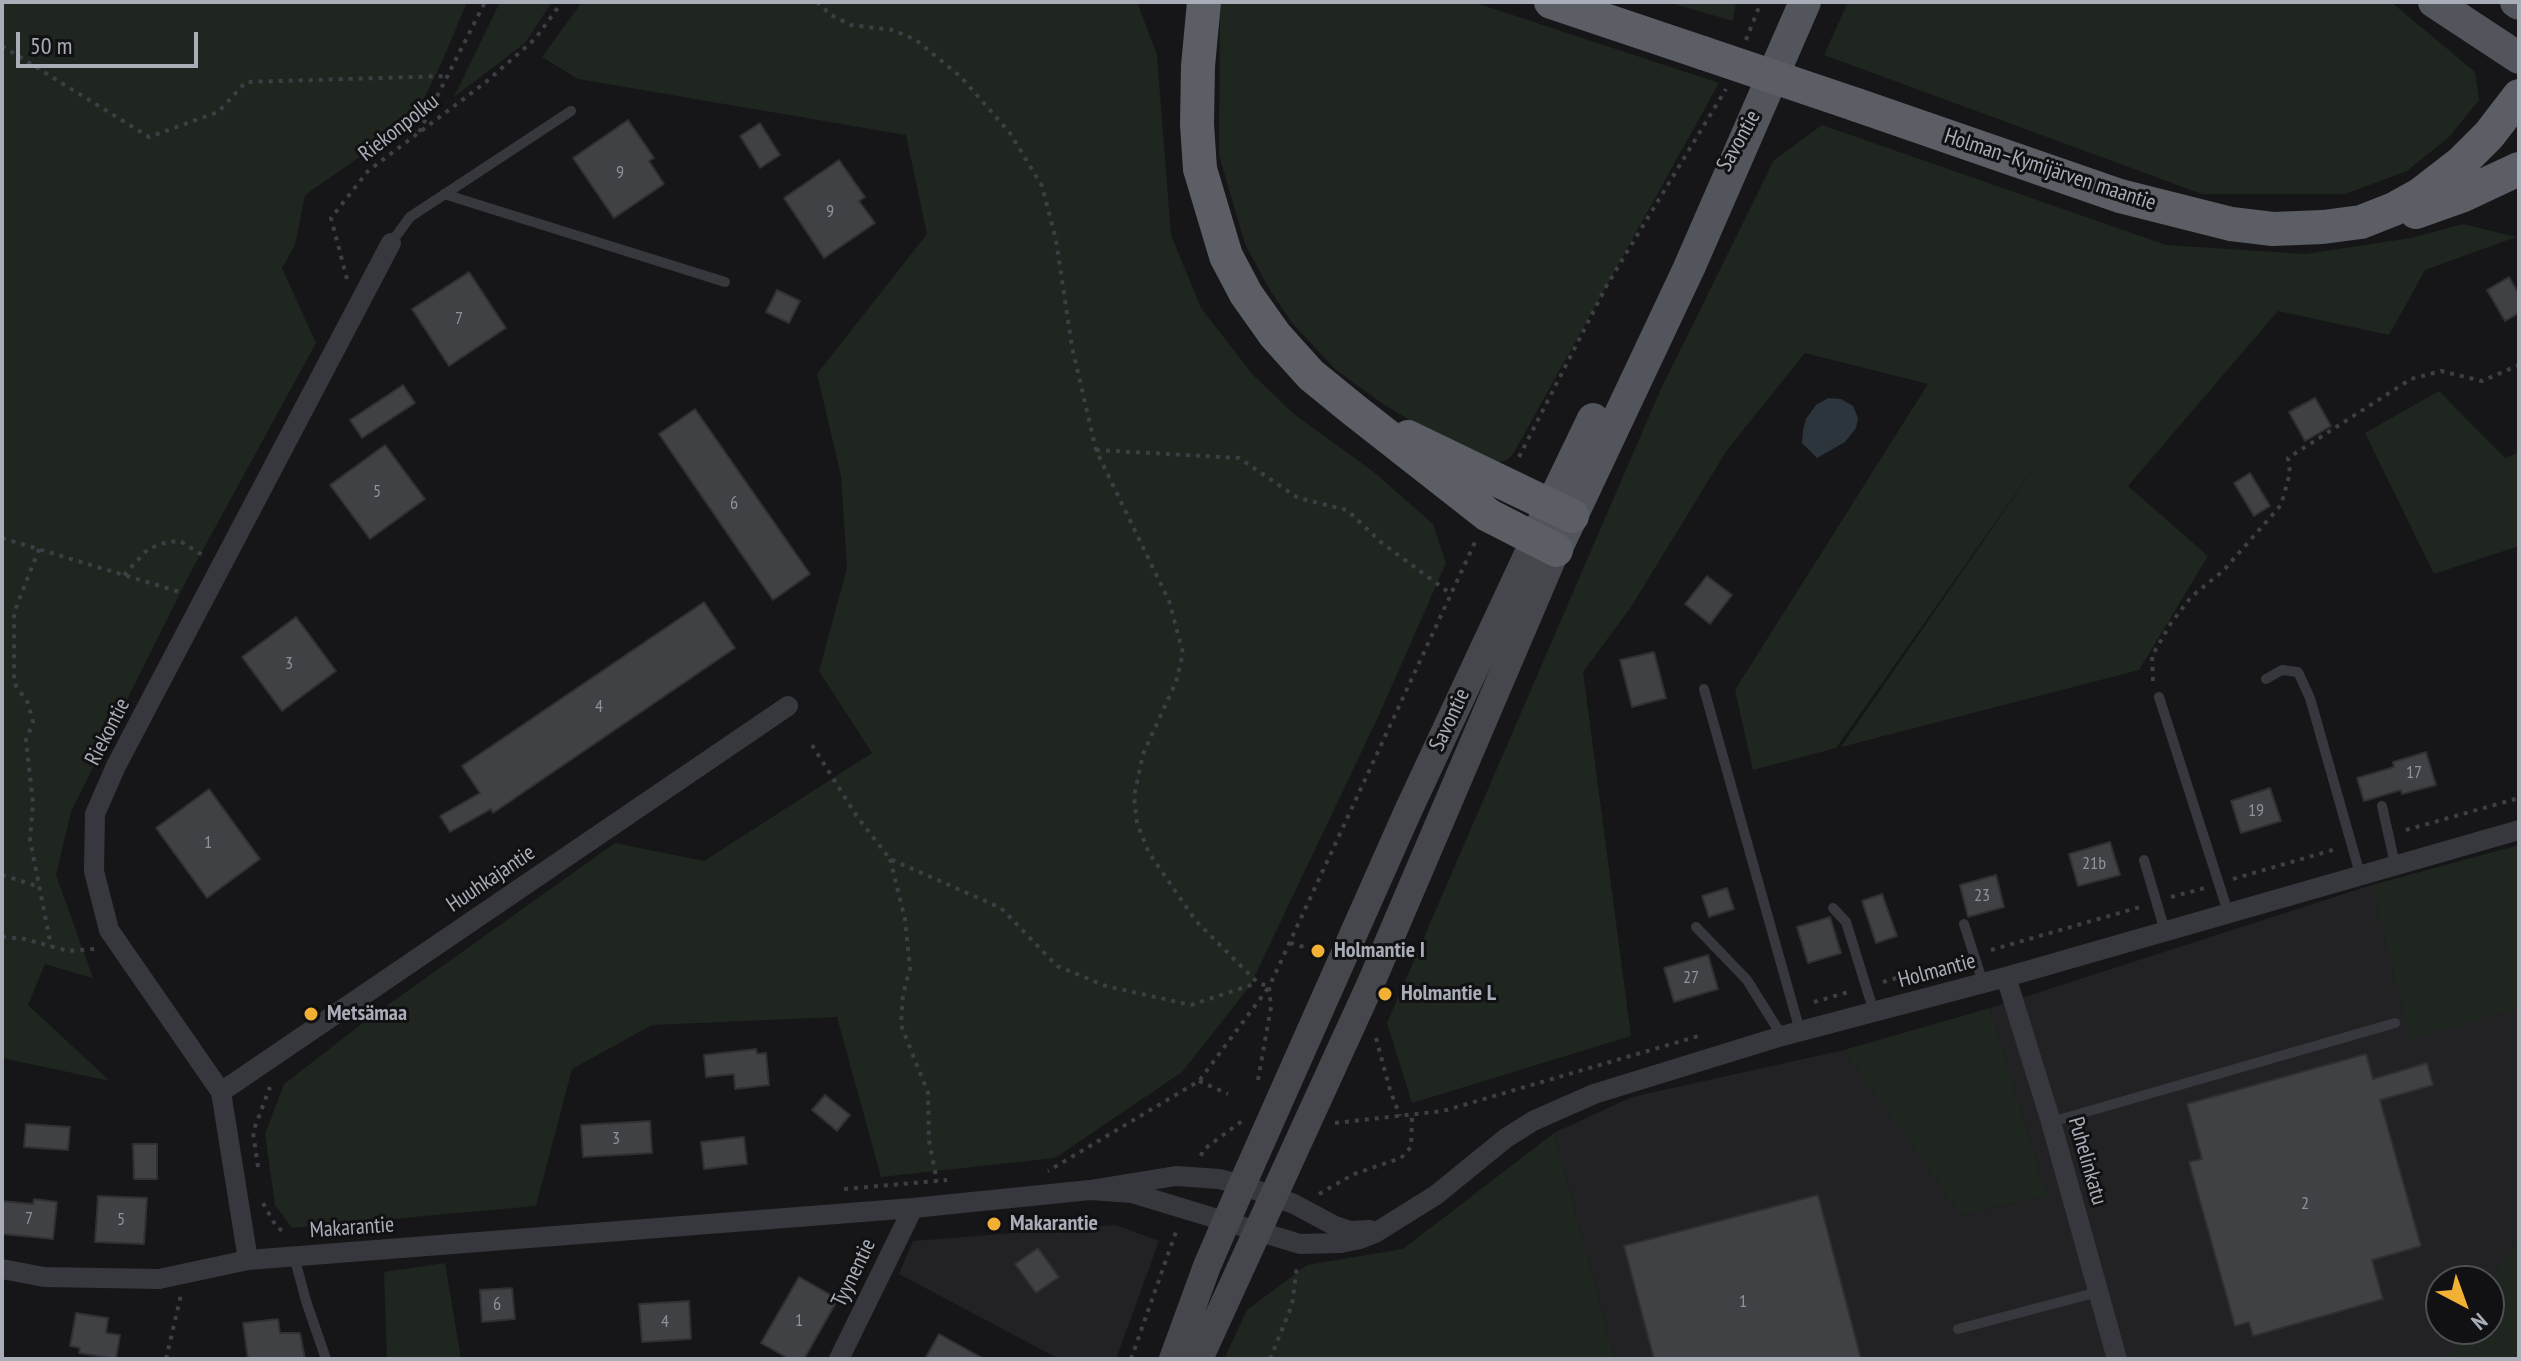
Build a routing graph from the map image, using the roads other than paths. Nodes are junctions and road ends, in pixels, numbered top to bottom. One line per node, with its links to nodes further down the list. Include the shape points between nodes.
1 (1184, 2): 7 (highway)
2 (1204, 2): 7 (highway)
3 (1551, 2): 12 (highway, Holman–Kymijärven maantie, bridge, via 2120,196 2273,229)
4 (1805, 2): 16 (main road, Savontie, via 1689,268)
5 (2434, 2): 6 (main road)
6 (2519, 58)
7 (1198, 66): 15 (highway, via 1200,169 1226,256 1275,335 1311,375)
8 (2519, 96): 12 (highway, Holman–Kymijärven maantie, via 2489,135 2442,179)
9 (571, 111): 11 (lane)
10 (2519, 169): 12 (highway, via 2429,209)
11 (444, 194): 13 (lane, via 410,217); 14 (lane)
12 (2361, 222)
13 (391, 243): 37 (street, Riekontie, via 95,814 94,871 109,930)
14 (725, 282)
15 (1354, 410): 16 (highway); 17 (highway, via 1488,515)
16 (1561, 511): 17 (main road, Savontie)
17 (1545, 544): 39 (main road, Savontie, via 1408,811); 41 (main road, Savontie, via 1371,983)
18 (2266, 679): 26 (lane, via 2282,670 2298,672)
19 (1704, 689): 36 (lane, via 1794,1008)
20 (2159, 697): 28 (lane)
21 (788, 706): 37 (street, Huuhkajantie)
22 (2382, 806): 25 (lane)
23 (2519, 830): 25 (street, Holmantie)
24 (2144, 860): 31 (lane)
25 (2395, 864): 26 (street, Holmantie)
26 (2360, 874): 28 (street, Holmantie)
27 (1833, 908): 34 (lane, via 1846,922)
28 (2228, 912): 31 (street, Holmantie)
29 (1964, 924): 33 (lane)
30 (1696, 927): 36 (lane)
31 (2165, 931): 32 (street, Holmantie)
32 (2006, 977): 33 (street, Holmantie); 38 (street, Puhelinkatu)
33 (1983, 983): 34 (street, Holmantie)
34 (1874, 1012): 36 (street, Holmantie)
35 (2395, 1023): 38 (lane)
36 (1791, 1033): 43 (street, Holmantie, via 1561,1106 1506,1138)
37 (221, 1092): 47 (street, Riekontie)
38 (2051, 1122): 49 (street, Puhelinkatu)
39 (1242, 1185): 40 (street, Makarantie, via 1196,1177 1159,1178); 41 (street, Makarantie); 44 (main road, Savontie)
40 (1090, 1190): 42 (street, Makarantie); 44 (street, Makarantie, via 1132,1193)
41 (1275, 1195): 43 (street, Holmantie, via 1350,1231 1377,1229); 45 (main road, Savontie)
42 (913, 1208): 46 (street, Makarantie); 52 (street, Tyynentie)
43 (1396, 1220): 45 (street, Holmantie, via 1341,1243 1300,1244)
44 (1226, 1222): 45 (street, Holmantie); 53 (main road, Savontie)
45 (1258, 1232): 54 (main road, Savontie)
46 (292, 1246): 47 (street, Makarantie); 51 (lane)
47 (248, 1260): 48 (street, Makarantie, via 159,1279 44,1277)
48 (2, 1269)
49 (2098, 1292): 50 (lane); 55 (street, Puhelinkatu)
50 (1958, 1329)
51 (326, 1359)
52 (839, 1359)
53 (1173, 1359)
54 (1199, 1359)
55 (2117, 1359)

